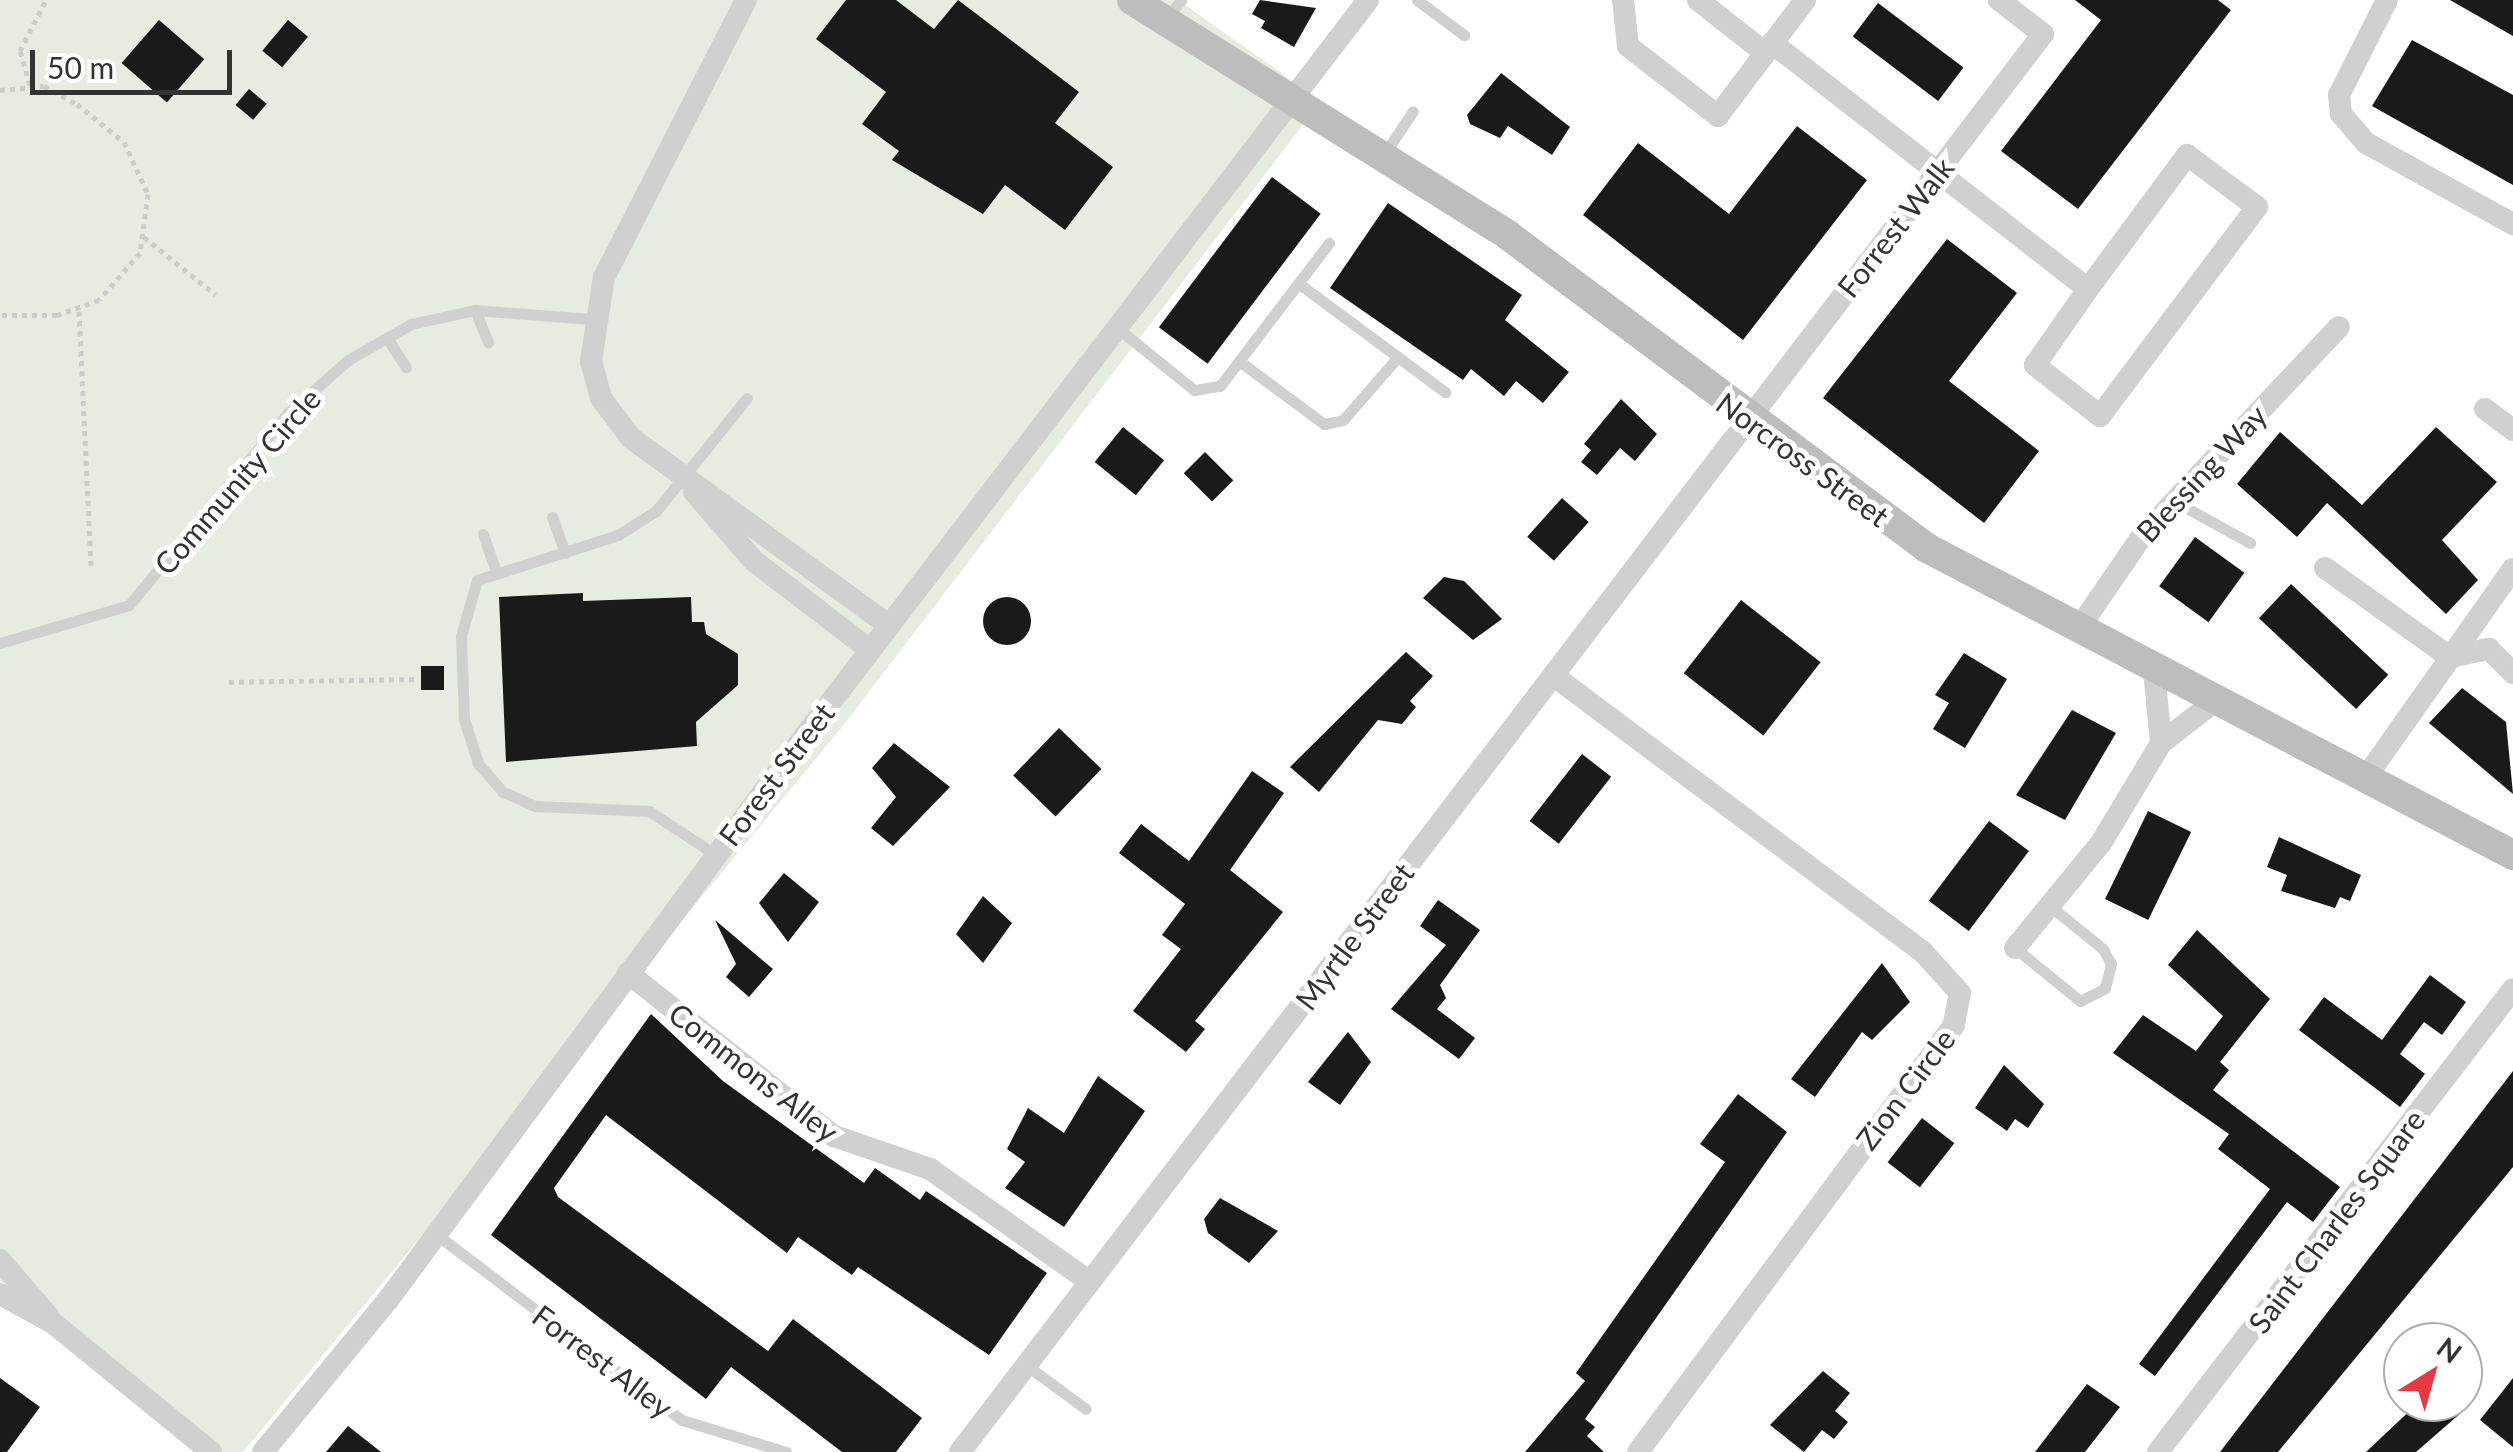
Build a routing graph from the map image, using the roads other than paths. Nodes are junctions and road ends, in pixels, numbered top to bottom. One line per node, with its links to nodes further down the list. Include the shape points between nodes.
1 (746, 0): 22 (street)
2 (1132, 0): 10 (street, Norcross Street)
3 (1368, 0): 13 (street, Forest Street)
4 (1417, 0): 11 (lane)
5 (1623, 0): 12 (street, via 1628,46 1718,116)
6 (1698, 0): 12 (street)
7 (1805, 0): 12 (street)
8 (1999, 0): 16 (street, Forrest Walk, via 2043,34)
9 (2387, 0): 17 (street, via 2338,95 2341,114 2366,143)
10 (1173, 11): 13 (street, Norcross Street)
11 (1464, 35)
12 (1769, 48): 16 (street)
13 (1292, 98): 15 (street, Norcross Street); 23 (street, Forest Street)
14 (1413, 111): 15 (lane)
15 (1385, 153): 33 (street, Norcross Street)
16 (1938, 172): 20 (street); 33 (street, Forrest Walk)
17 (2513, 224)
18 (1329, 243): 19 (lane)
19 (1298, 283): 27 (lane); 28 (lane)
20 (2088, 289): 20 (street, via 2035,365 2100,416 2257,207 2188,154)
21 (474, 310): 22 (lane, Community Circle); 25 (lane, Community Circle); 26 (lane)
22 (591, 320): 35 (street, via 591,361 612,416)
23 (1116, 327): 28 (lane, via 1194,390 1220,386); 44 (street, Forest Street)
24 (2339, 327): 36 (street, Blessing Way)
25 (387, 338): 29 (lane); 46 (lane, Community Circle, via 287,414 128,605)
26 (488, 342)
27 (1398, 357): 28 (lane, via 1343,420 1324,424); 30 (lane)
28 (1239, 360)
29 (406, 367)
30 (1445, 392)
31 (748, 398): 35 (lane)
32 (2485, 409): 34 (street)
33 (1747, 419): 45 (street, Norcross Street, via 1927,548); 51 (street, Myrtle Street)
34 (2513, 430)
35 (686, 481): 40 (lane, via 618,535); 44 (street); 47 (street, via 754,561)
36 (2174, 501): 39 (lane); 45 (street, Blessing Way)
37 (552, 517): 40 (lane)
38 (482, 534): 41 (lane)
39 (2250, 543)
40 (565, 553): 41 (lane)
41 (496, 568): 55 (lane, via 477,580 461,636 464,719 478,763 502,790 536,806 649,811)
42 (2325, 568): 48 (street)
43 (2513, 568): 48 (street)
44 (888, 626): 47 (street, Forest Street)
45 (2077, 630): 49 (street, Norcross Street)
46 (0, 643)
47 (870, 650): 55 (street, Forest Street)
48 (2450, 658): 50 (street, via 2489,649); 54 (street)
49 (2154, 671): 52 (street, Norcross Street); 53 (street)
50 (2513, 672)
51 (1554, 676): 63 (street, Myrtle Street); 72 (street, Zion Circle, via 1923,952 1960,993 1954,1025)
52 (2214, 702): 53 (street); 54 (street, Norcross Street)
53 (2161, 743): 57 (street, via 2102,843)
54 (2364, 780): 56 (street, Norcross Street)
55 (716, 854): 59 (street, Forest Street)
56 (2513, 855)
57 (2050, 906): 58 (street); 58 (lane, via 2103,949 2112,964 2105,988 2080,1001)
58 (2015, 948)
59 (628, 973): 61 (street, Forest Street); 63 (street, Commons Alley, via 834,1136 930,1169)
60 (2513, 990): 73 (street, Saint Charles Square)
61 (437, 1234): 69 (street, Forest Street); 70 (lane, Forrest Alley, via 682,1420)
62 (0, 1260): 65 (street)
63 (1090, 1282): 66 (street, Myrtle Street)
64 (0, 1294): 65 (street)
65 (53, 1323): 68 (street)
66 (1026, 1365): 67 (lane); 71 (street, Myrtle Street)
67 (1086, 1409)
68 (211, 1452)
69 (263, 1452)
70 (786, 1452)
71 (960, 1452)
72 (1638, 1452)
73 (2158, 1452)

